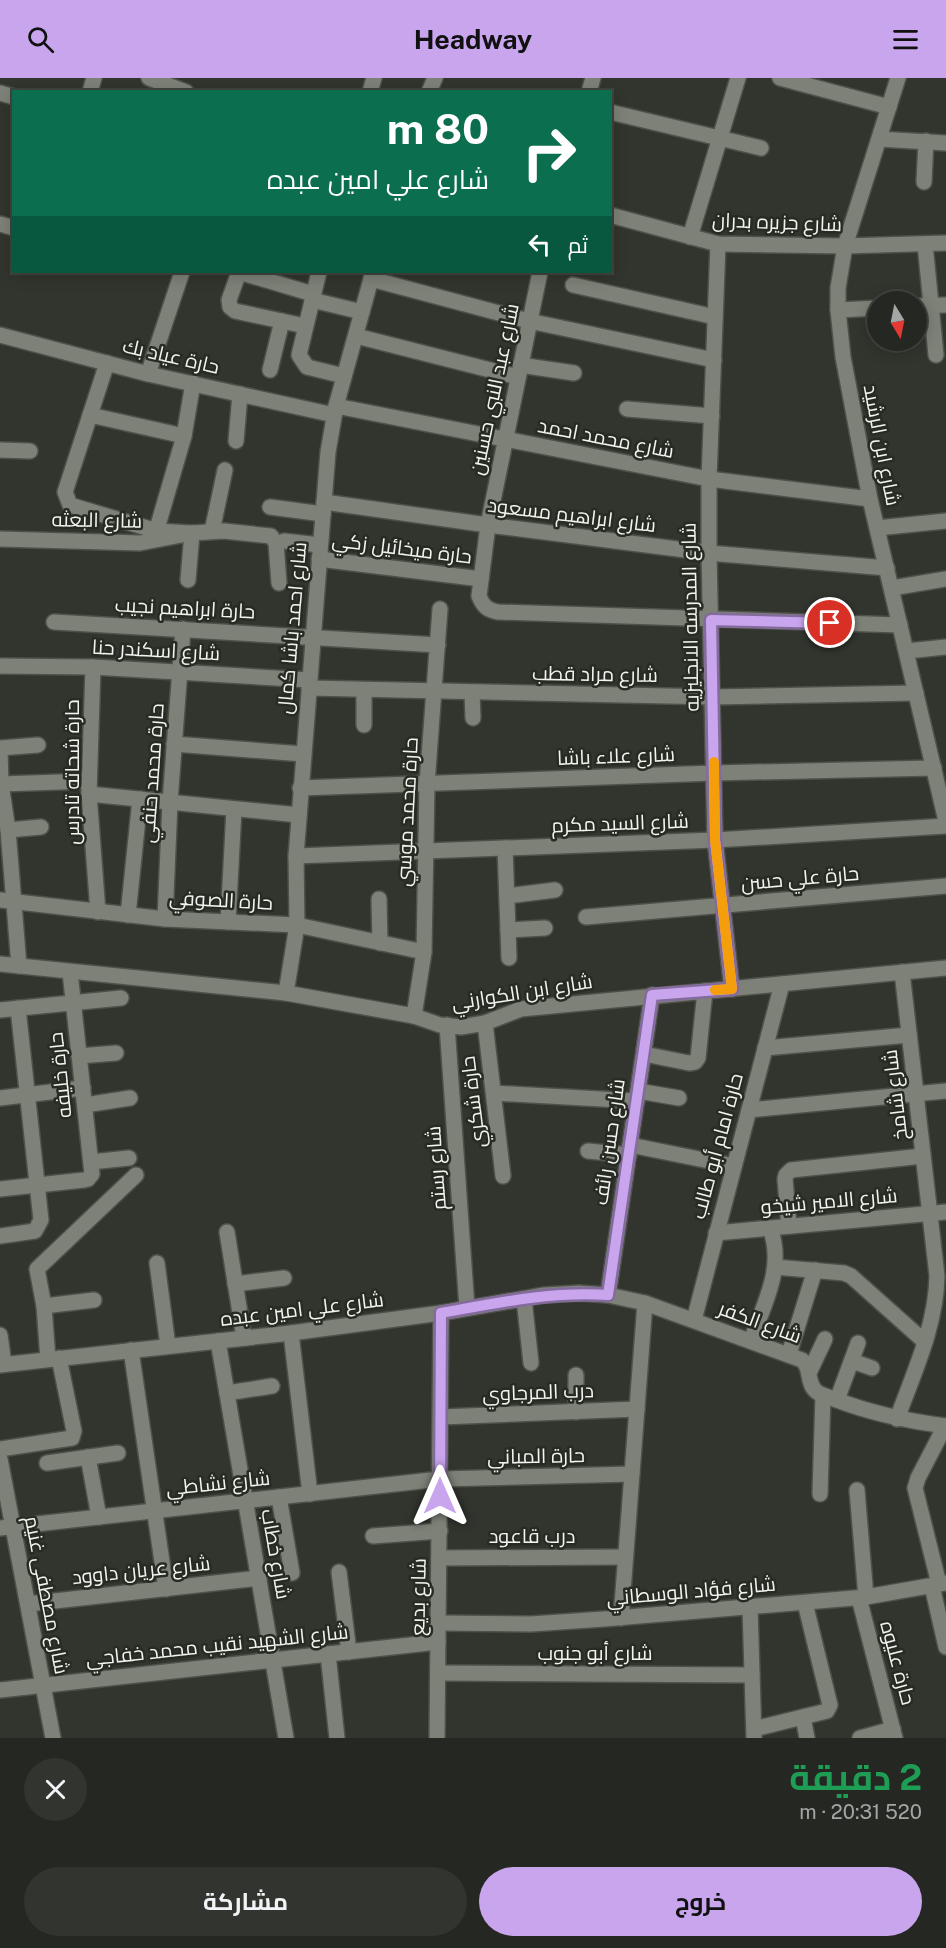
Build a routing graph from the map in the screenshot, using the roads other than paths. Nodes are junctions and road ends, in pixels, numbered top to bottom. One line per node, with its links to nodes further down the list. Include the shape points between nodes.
1 (3, 78): 7 (street)
2 (149, 78): 6 (street)
3 (738, 78): 10 (street)
4 (780, 78): 8 (street)
5 (898, 78): 8 (street, شارع ابن الرشيد)
6 (181, 86)
7 (0, 91)
8 (889, 107): 11 (street, شارع ابن الرشيد)
9 (612, 112): 10 (street)
10 (720, 137): 14 (street); 17 (street)
11 (879, 139): 12 (street); 21 (street, شارع ابن الرشيد)
12 (926, 141): 13 (street); 15 (street)
13 (946, 143)
14 (761, 148)
15 (924, 182)
16 (612, 216): 17 (street, شارع جزيره بدران)
17 (690, 237): 19 (street, شارع جزيره بدران)
18 (946, 243): 20 (street, شارع جزيره بدران)
19 (718, 244): 21 (street, شارع جزيره بدران); 34 (street, شارع المدرسه الانجليزيه)
20 (925, 244): 21 (street, شارع جزيره بدران); 30 (street)
21 (845, 246): 32 (street, شارع ابن الرشيد)
22 (182, 273): 46 (street)
23 (239, 273): 35 (street, via 230,307)
24 (242, 273): 29 (street)
25 (319, 273): 29 (street)
26 (540, 273): 36 (street, شارع عبد النبي حسنين)
27 (372, 275): 33 (street, شارع احمد باشا كمال); 36 (street)
28 (573, 285): 34 (street)
29 (312, 297): 33 (street); 37 (street)
30 (931, 306): 40 (street)
31 (867, 309): 32 (street)
32 (837, 310): 61 (street, شارع ابن الرشيد)
33 (362, 312): 39 (street, شارع احمد باشا كمال)
34 (715, 317): 41 (street, شارع المدرسه الانجليزيه)
35 (282, 321): 37 (street); 43 (street)
36 (529, 321): 41 (street); 44 (street, شارع عبد النبي حسنين)
37 (305, 326): 47 (street, via 299,355 302,362 307,367)
38 (0, 336): 42 (street, حارة عياد بك)
39 (356, 336): 44 (street); 47 (street, شارع احمد باشا كمال)
40 (936, 355)
41 (714, 360): 53 (street, شارع المدرسه الانجليزيه)
42 (107, 363): 46 (street, حارة عياد بك); 52 (street)
43 (270, 370)
44 (519, 371): 45 (street); 55 (street, شارع عبد النبي حسنين)
45 (574, 373)
46 (148, 374): 48 (street, حارة عياد بك)
47 (344, 376): 51 (street, شارع احمد باشا كمال)
48 (193, 383): 49 (street, حارة عياد بك); 54 (street)
49 (240, 394): 51 (street, حارة عياد بك); 56 (street)
50 (627, 409): 53 (street)
51 (335, 410): 55 (street, شارع محمد احمد); 63 (street, شارع احمد باشا كمال)
52 (90, 415): 54 (street); 69 (street, via 65,492 70,505)
53 (712, 416): 60 (street, شارع المدرسه الانجليزيه)
54 (184, 436): 69 (street)
55 (504, 440): 60 (street, شارع محمد احمد); 65 (street, شارع عبد النبي حسنين)
56 (236, 441)
57 (0, 450): 58 (street)
58 (30, 451)
59 (225, 470): 67 (street)
60 (709, 479): 61 (street, شارع محمد احمد); 73 (street, شارع المدرسه الانجليزيه)
61 (870, 499): 66 (street, شارع ابن الرشيد)
62 (270, 507): 63 (street, شارع ابراهيم مسعود)
63 (323, 508): 65 (street, شارع ابراهيم مسعود); 72 (street, شارع احمد باشا كمال)
64 (946, 521): 66 (street)
65 (488, 525): 73 (street, شارع ابراهيم مسعود); 75 (street, شارع عبد النبي حسنين)
66 (877, 528): 74 (street, شارع ابن الرشيد)
67 (212, 531): 68 (street); 78 (street, via 274,537)
68 (192, 533): 69 (street); 77 (street)
69 (155, 536): 70 (street, شارع البعثه, via 140,543)
70 (0, 539)
71 (284, 541): 72 (street, حارة ميخائيل زكي)
72 (319, 552): 75 (street, حارة ميخائيل زكي); 85 (street, شارع احمد باشا كمال)
73 (709, 553): 74 (street, شارع ابراهيم مسعود); 81 (street, شارع المدرسه الانجليزيه)
74 (887, 568): 79 (street, شارع ابن الرشيد)
75 (481, 579): 81 (street, شارع عبد النبي حسنين, via 482,604 498,612)
76 (946, 579): 79 (street)
77 (188, 580)
78 (279, 583)
79 (892, 588): 83 (street, شارع ابن الرشيد)
80 (440, 609): 86 (street, حارة محمد موسي)
81 (711, 620): 83 (street); 97 (street, شارع المدرسه الانجليزيه)
82 (54, 622): 84 (street, حارة ابراهيم نجيب)
83 (900, 625): 88 (street, شارع ابن الرشيد)
84 (183, 629): 85 (street, حارة ابراهيم نجيب); 91 (street, حارة محمد حنفي)
85 (314, 637): 86 (street, حارة ابراهيم نجيب); 92 (street, شارع احمد باشا كمال)
86 (438, 645): 94 (street, حارة محمد موسي)
87 (946, 647): 88 (street)
88 (907, 651): 96 (street, شارع ابن الرشيد)
89 (0, 666): 90 (street, شارع اسكندر حنا)
90 (93, 667): 91 (street, شارع اسكندر حنا); 108 (street, حارة شحاته تادرس)
91 (180, 672): 92 (street, شارع اسكندر حنا); 100 (street, حارة محمد حنفي)
92 (309, 684): 93 (street, شارع مراد قطب); 103 (street, شارع احمد باشا كمال)
93 (364, 690): 94 (street, شارع مراد قطب); 99 (street)
94 (435, 692): 95 (street, شارع مراد قطب); 107 (street, حارة محمد موسي)
95 (472, 693): 97 (street, شارع مراد قطب); 98 (street)
96 (916, 693): 97 (street, شارع مراد قطب); 104 (street, شارع ابن الرشيد)
97 (713, 698): 105 (street, شارع المدرسه الانجليزيه)
98 (472, 718)
99 (364, 725)
100 (174, 744): 103 (street); 111 (street, حارة محمد حنفي)
101 (38, 746): 102 (street)
102 (0, 749): 106 (street)
103 (303, 754): 109 (street, شارع احمد باشا كمال)
104 (934, 768): 105 (street, شارع علاء باشا); 114 (street, شارع ابن الرشيد)
105 (714, 773): 107 (street, شارع علاء باشا); 118 (street, شارع المدرسه الانجليزيه)
106 (1, 784): 108 (street); 117 (street)
107 (427, 784): 109 (street, شارع علاء باشا); 120 (street, حارة محمد موسي)
108 (89, 788): 110 (street); 128 (street, حارة شحاته تادرس)
109 (300, 788): 113 (street, شارع احمد باشا كمال)
110 (140, 799): 111 (street); 129 (street)
111 (170, 802): 112 (street); 131 (street, حارة محمد حنفي)
112 (234, 809): 113 (street); 132 (street)
113 (298, 815): 121 (street, شارع احمد باشا كمال)
114 (946, 821)
115 (946, 826): 118 (street, شارع السيد مكرم)
116 (41, 827): 117 (street)
117 (8, 830): 126 (street)
118 (715, 840): 119 (street, شارع السيد مكرم); 127 (street, شارع المدرسه الانجليزيه)
119 (505, 848): 120 (street, شارع السيد مكرم); 124 (street)
120 (425, 851): 121 (street, شارع السيد مكرم); 137 (street, حارة محمد موسي)
121 (296, 856): 133 (street, شارع احمد باشا كمال)
122 (946, 886): 127 (street, حارة علي حسن)
123 (555, 890): 124 (street)
124 (507, 896): 135 (street)
125 (380, 899): 136 (street)
126 (7, 902): 128 (street, حارة الصوفي); 140 (street)
127 (722, 906): 130 (street, حارة علي حسن); 145 (street, شارع المدرسه الانجليزيه)
128 (98, 912): 129 (street, حارة الصوفي)
129 (128, 915): 131 (street, حارة الصوفي)
130 (586, 917)
131 (165, 919): 132 (street, حارة الصوفي)
132 (228, 922): 133 (street, حارة الصوفي)
133 (297, 925): 136 (street, حارة الصوفي); 147 (street, شارع احمد باشا كمال)
134 (545, 928): 135 (street)
135 (508, 930): 138 (street)
136 (380, 943): 137 (street, حارة الصوفي)
137 (424, 952): 153 (street, حارة محمد موسي)
138 (509, 958)
139 (0, 964): 140 (street, شارع ابن الكوارني)
140 (19, 966): 142 (street, شارع ابن الكوارني)
141 (946, 968): 143 (street, شارع ابن الكوارني)
142 (70, 972): 147 (street, شارع ابن الكوارني); 150 (street, حارة خليفه)
143 (902, 972): 144 (street, شارع ابن الكوارني); 156 (street, شارع شامخ)
144 (782, 984): 145 (street, شارع ابن الكوارني); 157 (street, حارة امام أبو طالب)
145 (732, 989): 146 (street, شارع ابن الكوارني)
146 (705, 991): 148 (street, شارع ابن الكوارني); 159 (street, via 695,1062)
147 (286, 993): 153 (street, شارع ابن الكوارني)
148 (652, 995): 154 (street, شارع ابن الكوارني, via 521,1009); 159 (street, شارع حسن رائف)
149 (121, 998): 150 (street)
150 (74, 1003): 151 (street); 160 (street, حارة خليفه)
151 (18, 1008): 152 (street); 165 (street)
152 (0, 1010)
153 (414, 1016): 155 (street, شارع ابن الكوارني)
154 (484, 1023): 155 (street, شارع ابن الكوارني); 163 (street, حارة شكري)
155 (447, 1025): 199 (street, شارع رستم)
156 (909, 1035): 157 (street); 164 (street, شارع شامخ)
157 (765, 1048): 171 (street, حارة امام أبو طالب)
158 (116, 1053): 160 (street)
159 (644, 1053): 166 (street, شارع حسن رائف)
160 (79, 1056): 161 (street, حارة خليفه)
161 (83, 1088): 165 (street); 170 (street, حارة خليفه)
162 (946, 1091): 164 (street)
163 (494, 1093): 166 (street); 179 (street, حارة شكري)
164 (916, 1094): 171 (street); 174 (street, شارع شامخ)
165 (27, 1095): 167 (street); 180 (street)
166 (637, 1096): 169 (street); 172 (street, شارع حسن رائف)
167 (0, 1098)
168 (130, 1098): 170 (street)
169 (679, 1098)
170 (85, 1105): 177 (street, حارة خليفه)
171 (748, 1110): 176 (street, حارة امام أبو طالب)
172 (629, 1150): 173 (street); 176 (street); 194 (street, شارع حسن رائف)
173 (588, 1151)
174 (923, 1156): 183 (street, شارع شامخ); 184 (street, via 788,1172 785,1179)
175 (129, 1158): 177 (street)
176 (734, 1166): 187 (street, حارة امام أبو طالب)
177 (91, 1168): 180 (street, via 88,1179)
178 (136, 1175): 198 (street, via 38,1267)
179 (503, 1176)
180 (37, 1185): 181 (street); 188 (street, via 41,1220 38,1228 31,1233)
181 (0, 1188)
182 (946, 1212): 183 (street, شارع الامير شيخو)
183 (930, 1213): 184 (street, شارع الامير شيخو); 201 (street, شارع شامخ)
184 (789, 1226): 185 (street, شارع الامير شيخو)
185 (770, 1228): 187 (street, شارع الامير شيخو); 190 (street, via 776,1242)
186 (227, 1232): 193 (street)
187 (717, 1233): 202 (street, حارة امام أبو طالب)
188 (0, 1236)
189 (157, 1263): 211 (street)
190 (775, 1267): 191 (street); 208 (street)
191 (815, 1270): 209 (street, via 851,1276); 213 (street)
192 (284, 1278): 193 (street)
193 (235, 1284): 205 (street)
194 (608, 1295): 195 (street, شارع علي امين عبده, via 579,1293); 197 (street, شارع الكفر)
195 (524, 1299): 199 (street, شارع علي امين عبده); 216 (street)
196 (94, 1300): 198 (street)
197 (645, 1303): 202 (street, شارع الكفر); 224 (street)
198 (44, 1306): 214 (street)
199 (466, 1308): 200 (street, شارع علي امين عبده)
200 (441, 1313): 203 (street, شارع علي امين عبده); 226 (street, شارع بديع)
201 (940, 1317): 209 (street, شارع شامخ)
202 (694, 1320): 208 (street, شارع الكفر)
203 (291, 1333): 205 (street, شارع علي امين عبده); 237 (street)
204 (0, 1335): 217 (street)
205 (244, 1338): 207 (street, شارع علي امين عبده)
206 (825, 1339): 219 (street)
207 (218, 1341): 211 (street, شارع علي امين عبده); 222 (street, شارع خطاب)
208 (751, 1341): 213 (street, شارع الكفر)
209 (925, 1342): 227 (street, شارع شامخ)
210 (858, 1343): 215 (street)
211 (168, 1346): 212 (street, شارع علي امين عبده)
212 (131, 1350): 214 (street, شارع علي امين عبده); 241 (street)
213 (789, 1354): 219 (street, شارع الكفر, via 806,1363)
214 (54, 1359): 217 (street, شارع علي امين عبده); 229 (street, via 74,1431 72,1438)
215 (852, 1361): 218 (street); 223 (street)
216 (531, 1363)
217 (2, 1364)
218 (872, 1368)
219 (809, 1373): 223 (street, شارع الكفر, via 817,1392)
220 (576, 1375): 225 (street)
221 (272, 1386): 222 (street)
222 (227, 1393): 240 (street, شارع خطاب)
223 (830, 1397): 227 (street); 238 (street)
224 (637, 1409): 225 (street, درب المرجاوي); 234 (street)
225 (576, 1412): 226 (street, درب المرجاوي)
226 (441, 1417): 235 (street, شارع بديع)
227 (897, 1419): 228 (street)
228 (945, 1426): 251 (street, via 915,1488)
229 (0, 1449)
230 (118, 1454): 231 (street)
231 (88, 1458): 232 (street); 242 (street)
232 (47, 1463)
233 (1, 1466): 243 (street, شارع مصطفى غنيم)
234 (632, 1474): 235 (street, حارة المباني); 246 (street)
235 (440, 1479): 237 (street, شارع نشاطي); 244 (street, شارع بديع)
236 (857, 1490): 253 (street, حارة عليوه)
237 (310, 1494): 239 (street, شارع نشاطي)
238 (820, 1494)
239 (279, 1497): 240 (street, شارع نشاطي); 249 (street)
240 (246, 1501): 241 (street, شارع نشاطي); 250 (street, شارع خطاب)
241 (154, 1511): 242 (street, شارع نشاطي); 252 (street)
242 (99, 1517): 243 (street, شارع نشاطي)
243 (7, 1527): 255 (street, شارع مصطفى غنيم)
244 (440, 1531): 245 (street); 247 (street, شارع بديع)
245 (373, 1536)
246 (626, 1557): 247 (street, درب قاعود); 257 (street)
247 (440, 1558): 258 (street, شارع بديع)
248 (339, 1572): 261 (street)
249 (292, 1573)
250 (259, 1578): 252 (street, شارع عريان داوود); 263 (street, شارع خطاب)
251 (939, 1584): 253 (street, شارع فؤاد الوسطاني); 260 (street)
252 (166, 1589): 255 (street, شارع عريان داوود)
253 (862, 1598): 254 (street, شارع فؤاد الوسطاني); 269 (street, حارة عليوه)
254 (805, 1603): 256 (street, شارع فؤاد الوسطاني); 268 (street, via 830,1701 827,1710)
255 (28, 1604): 266 (street, شارع مصطفى غنيم)
256 (750, 1607): 257 (street, شارع فؤاد الوسطاني); 265 (street)
257 (621, 1618): 258 (street, شارع فؤاد الوسطاني, via 531,1624)
258 (439, 1623): 259 (street, شارع بديع)
259 (438, 1642): 261 (street, شارع الشهيد نقيب محمد خفاجي); 264 (street, شارع بديع)
260 (946, 1647)
261 (349, 1652): 262 (street, شارع الشهيد نقيب محمد خفاجي)
262 (328, 1654): 263 (street, شارع الشهيد نقيب محمد خفاجي); 273 (street)
263 (273, 1660): 266 (street, شارع الشهيد نقيب محمد خفاجي); 272 (street, شارع خطاب)
264 (438, 1673): 265 (street, شارع أبو جنوب); 274 (street, شارع بديع)
265 (752, 1675): 270 (street)
266 (43, 1685): 267 (street, شارع الشهيد نقيب محمد خفاجي); 271 (street, شارع مصطفى غنيم)
267 (0, 1690)
268 (803, 1717): 270 (street); 275 (street)
269 (894, 1733): 276 (street)
270 (754, 1734)
271 (53, 1738)
272 (286, 1738)
273 (337, 1738)
274 (437, 1738)
275 (807, 1738)
276 (860, 1738)

